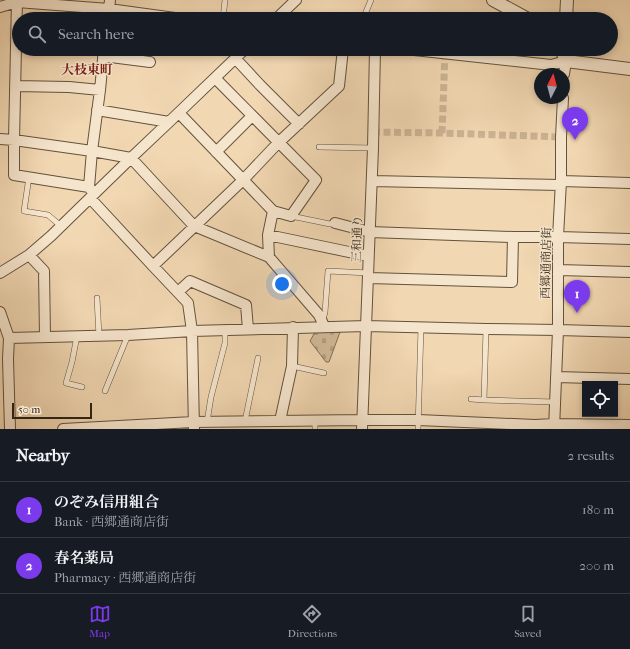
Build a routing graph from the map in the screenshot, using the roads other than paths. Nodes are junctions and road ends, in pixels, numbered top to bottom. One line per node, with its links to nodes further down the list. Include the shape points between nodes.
1 (225, 0): 11 (lane)
2 (296, 0): 12 (street)
3 (371, 0): 13 (lane)
4 (567, 0): 15 (street)
5 (17, 1): 7 (street); 8 (street); 9 (street)
6 (500, 2): 14 (street)
7 (0, 7)
8 (109, 9): 10 (street)
9 (17, 12)
10 (131, 12)
11 (224, 12)
12 (283, 12)
13 (366, 12)
14 (516, 12)
15 (566, 12)
16 (17, 56): 30 (street)
17 (103, 56): 31 (street)
18 (119, 56): 26 (street)
19 (342, 56): 37 (street, via 339,86)
20 (375, 56): 42 (street, 三和通り)
21 (473, 56): 22 (street, via 551,64)
22 (564, 56)
23 (566, 56): 27 (street)
24 (571, 56): 28 (street)
25 (235, 58): 29 (street); 37 (street)
26 (150, 62)
27 (565, 68)
28 (630, 69)
29 (215, 78): 34 (street); 35 (street)
30 (15, 86): 31 (street, via 69,86); 39 (street)
31 (100, 90): 33 (street)
32 (563, 104): 49 (street, 西郷通商店街)
33 (97, 110): 36 (street); 43 (street)
34 (179, 113): 36 (street); 44 (street)
35 (252, 116): 40 (street); 44 (street)
36 (169, 122): 45 (street)
37 (299, 124): 40 (street)
38 (0, 139): 39 (street)
39 (14, 140): 43 (street); 46 (street, via 14,175)
40 (278, 143): 47 (street); 53 (street, via 316,180)
41 (319, 147): 42 (lane)
42 (373, 148): 48 (street, 三和通り)
43 (92, 151): 45 (street); 51 (street)
44 (216, 152): 47 (street)
45 (131, 158): 51 (street); 56 (street)
46 (29, 177): 51 (street); 55 (lane, via 24,211 48,215)
47 (243, 180): 52 (street); 56 (street)
48 (372, 181): 49 (street); 57 (street, 三和通り)
49 (561, 183): 50 (street); 60 (street, 西郷通商店街)
50 (630, 183)
51 (91, 193): 55 (street); 65 (street)
52 (273, 212): 53 (street); 58 (street)
53 (291, 216): 54 (lane)
54 (335, 223): 57 (street)
55 (61, 226): 62 (street)
56 (194, 226): 64 (street); 65 (street)
57 (370, 232): 59 (street); 63 (street, 三和通り)
58 (268, 235): 63 (street); 64 (street)
59 (514, 237): 60 (street); 69 (street, via 512,282)
60 (558, 237): 61 (street); 66 (street, 西郷通商店街)
61 (630, 239)
62 (29, 255): 67 (street); 86 (street, via 44,271)
63 (368, 256): 69 (street, 三和通り)
64 (269, 257): 73 (street, via 319,315)
65 (153, 266): 70 (street)
66 (559, 270): 68 (street); 80 (street, 西郷通商店街)
67 (0, 272)
68 (630, 272)
69 (369, 276): 73 (lane, via 328,271); 74 (street, 三和通り)
70 (178, 292): 77 (street, via 190,281 246,305); 81 (street, via 188,303)
71 (98, 298): 85 (lane)
72 (0, 312): 87 (street)
73 (323, 325): 74 (street); 75 (street)
74 (366, 326): 76 (street); 102 (street, 三和通り)
75 (293, 327): 77 (street); 90 (street)
76 (421, 327): 79 (street); 103 (lane)
77 (248, 329): 78 (street)
78 (225, 330): 81 (street); 100 (lane)
79 (486, 330): 80 (street); 97 (lane)
80 (558, 330): 82 (street); 92 (street, 西郷通商店街)
81 (192, 331): 83 (street); 106 (street)
82 (630, 332)
83 (128, 335): 85 (street); 95 (lane)
84 (76, 336): 85 (street); 86 (street); 94 (lane, via 66,383)
85 (99, 336)
86 (45, 337): 87 (street)
87 (9, 338): 89 (street)
88 (258, 358): 101 (lane)
89 (4, 359): 110 (street)
90 (292, 366): 91 (lane); 99 (street)
91 (324, 373)
92 (556, 377): 93 (street); 98 (street, 西郷通商店街)
93 (630, 379)
94 (82, 387)
95 (104, 391)
96 (471, 399): 97 (lane)
97 (484, 400): 98 (lane)
98 (556, 402): 107 (street, 西郷通商店街)
99 (280, 421): 101 (street); 104 (street)
100 (207, 422): 101 (street); 106 (street)
101 (249, 424)
102 (362, 424): 103 (street); 104 (street)
103 (418, 424): 107 (street)
104 (315, 425)
105 (630, 425): 107 (street)
106 (194, 426): 108 (street)
107 (554, 426)
108 (158, 427): 109 (street)
109 (91, 428): 112 (street)
110 (10, 429)
111 (63, 429): 112 (street)
112 (70, 429)

